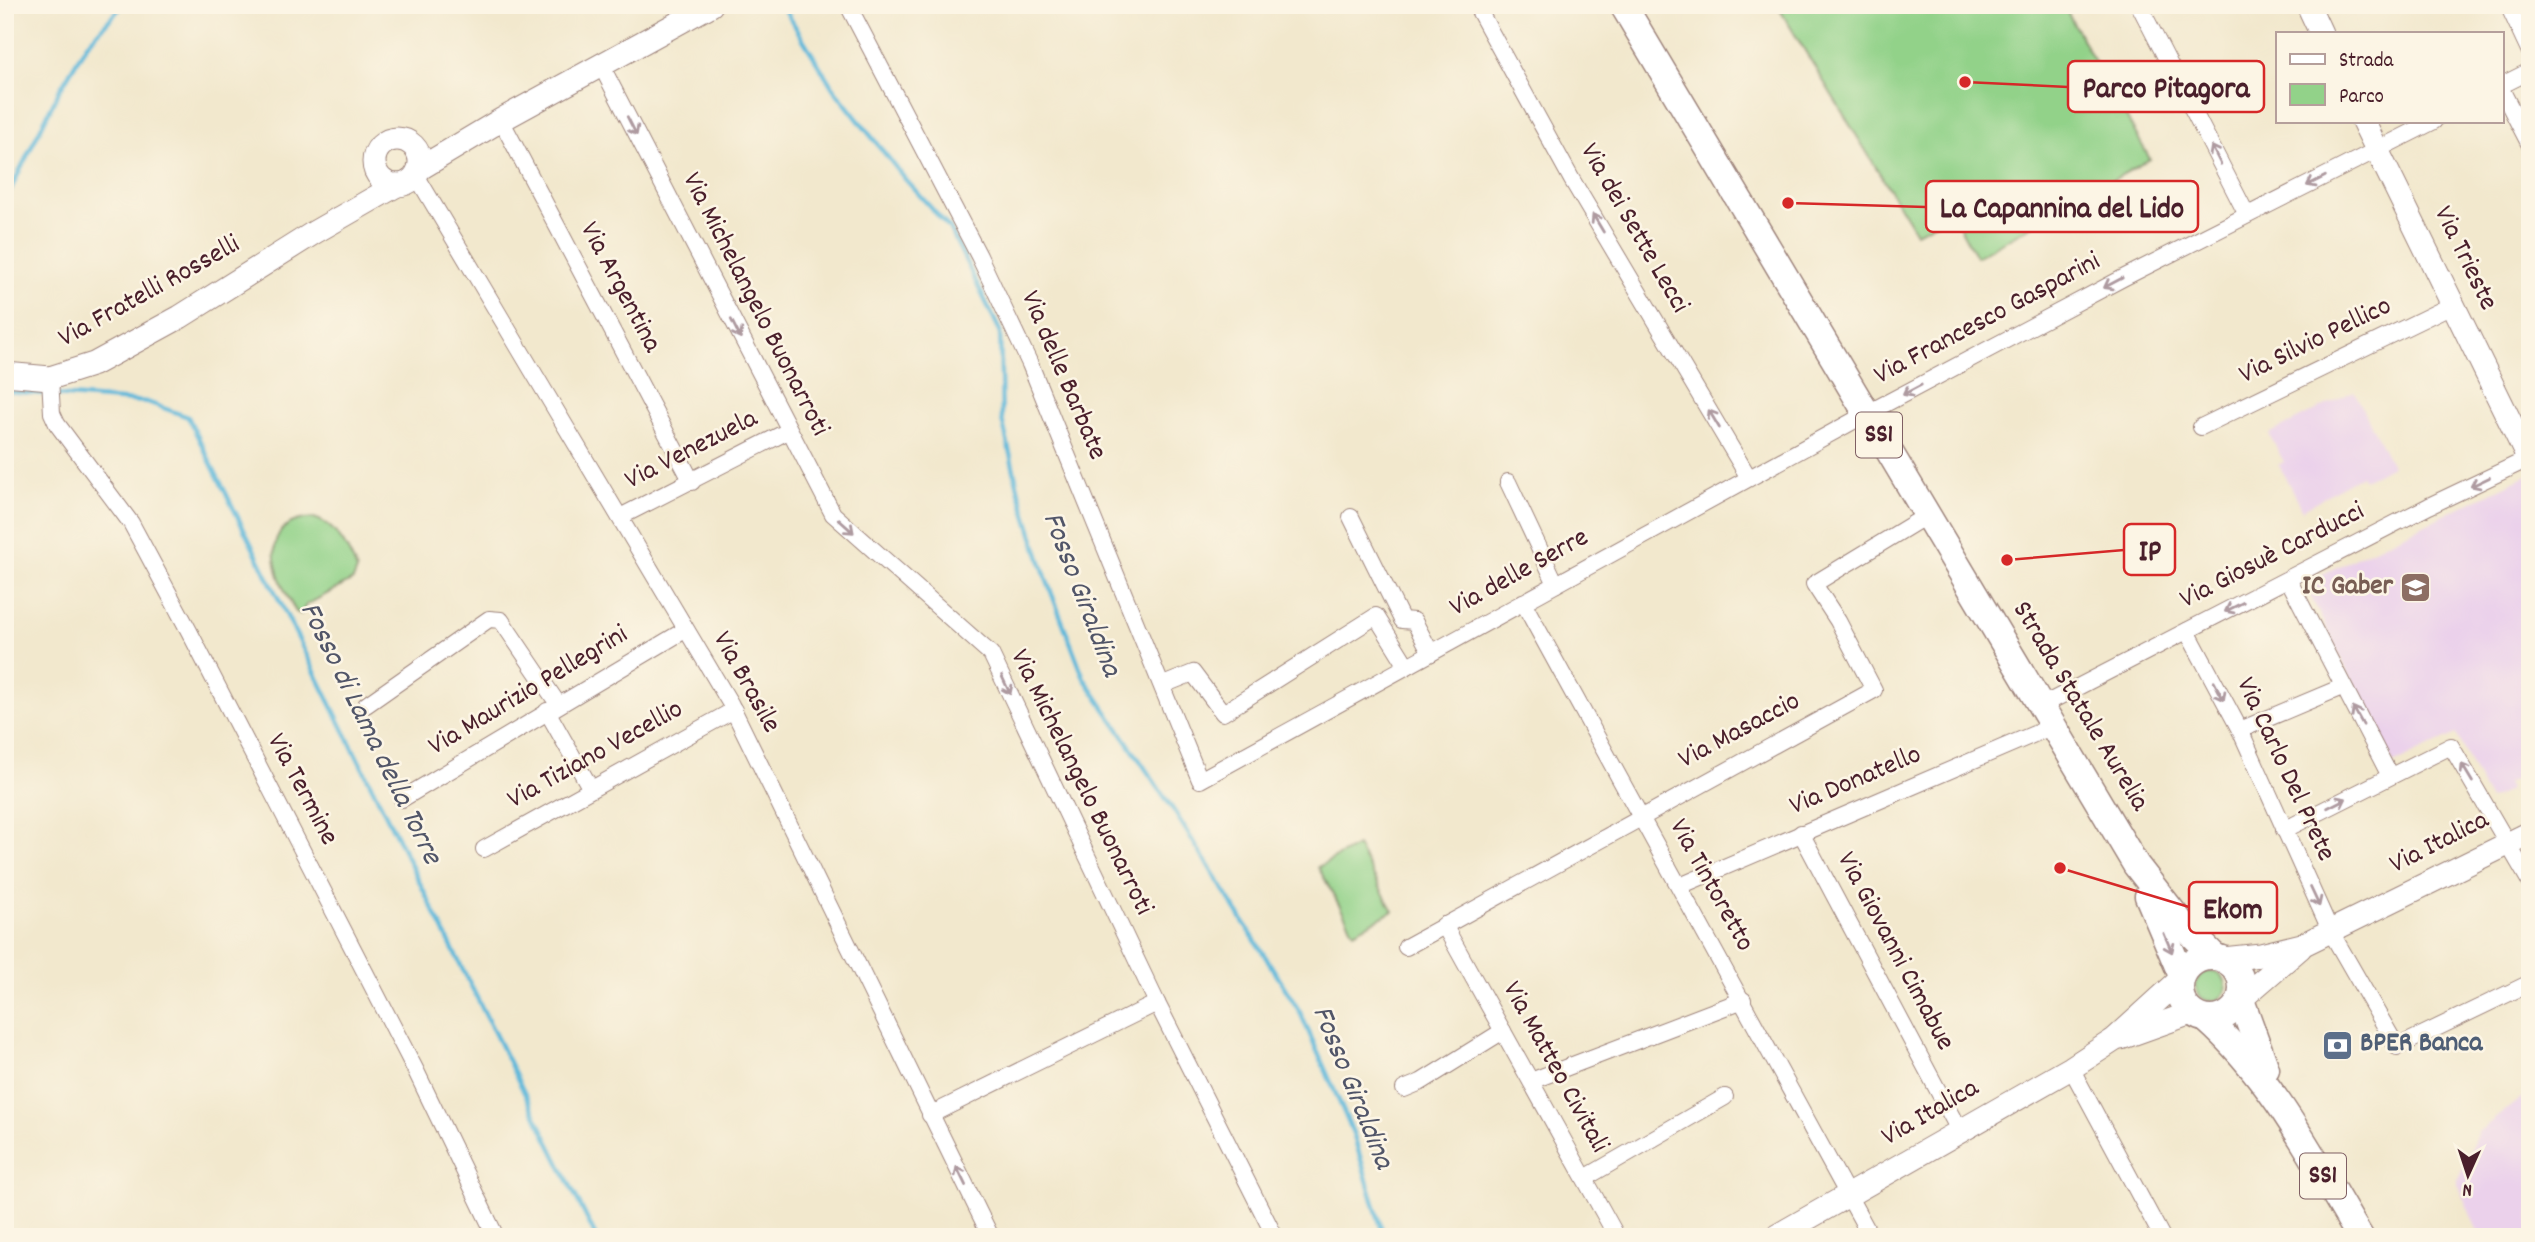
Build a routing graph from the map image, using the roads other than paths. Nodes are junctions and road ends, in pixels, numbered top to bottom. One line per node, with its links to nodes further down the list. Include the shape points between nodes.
1 (711, 5): 10 (street)
2 (848, 5): 44 (street, Via delle Barbate, via 999,295)
3 (1476, 5): 31 (street, Via dei Sette Lecci, one-way to 3)
4 (1623, 5): 27 (main road, Strada Statale Aurelia / SS1)
5 (2138, 5): 22 (street, one-way to 5)
6 (2308, 5): 8 (street)
7 (2508, 5): 9 (street)
8 (2321, 32)
9 (2530, 52)
10 (601, 65): 16 (street); 29 (street, Via Michelangelo Buonarroti, one-way to 29)
11 (2530, 71): 12 (street)
12 (2504, 84)
13 (2504, 95): 18 (street)
14 (2363, 122): 19 (street, Via Trieste)
15 (2432, 122): 19 (street, Via Francesco Gasparini)
16 (491, 125): 17 (street, via 437,141); 21 (street, Via Fratelli Rosselli); 32 (street, Via Argentina)
17 (406, 141): 20 (street, Via Fratelli Rosselli, via 384,144 375,155); 21 (street, via 418,156)
18 (2530, 145)
19 (2377, 151): 22 (street, Via Francesco Gasparini, one-way to 22); 24 (street, Via Trieste)
20 (375, 170): 21 (street, via 383,181); 23 (street, Via Fratelli Rosselli)
21 (410, 176): 23 (street, Via Fratelli Rosselli); 35 (street, Via Brasile)
22 (2248, 215): 27 (street, Via Francesco Gasparini, one-way to 27)
23 (315, 232): 26 (street, Via Fratelli Rosselli, via 180,317 94,364)
24 (2454, 304): 28 (street, Via Silvio Pellico); 30 (street, Via Trieste)
25 (5, 374): 26 (street, Via Fratelli Rosselli)
26 (49, 382): 86 (street, Via Termine, via 57,425 131,523 416,1071)
27 (1866, 414): 31 (street, Via delle Serre); 34 (main road, Strada Statale Aurelia / SS1)
28 (2201, 427)
29 (788, 431): 32 (street, Via Venezuela); 73 (street, Via Michelangelo Buonarroti, one-way to 73, via 833,514 991,654)
30 (2529, 460): 37 (street, Via Giosuè Carducci, one-way to 37)
31 (1749, 478): 38 (street, Via delle Serre)
32 (692, 482): 35 (street, Via Venezuela)
33 (1508, 482): 38 (street)
34 (1929, 514): 49 (main road, Strada Statale Aurelia / SS1); 55 (street, Via Masaccio, via 1814,583 1874,690)
35 (620, 517): 40 (street, Via Brasile)
36 (1351, 517): 42 (street, via 1402,620 1414,621)
37 (2291, 577): 41 (street, Via Giosuè Carducci, one-way to 41); 45 (street)
38 (1556, 584): 39 (street, Via delle Serre)
39 (1524, 602): 42 (street, Via delle Serre); 55 (street, Via Tintoretto)
40 (685, 630): 47 (street, Via Maurizio Pellegrini); 48 (street, Via Brasile)
41 (2187, 631): 49 (street, Via Giosuè Carducci); 50 (street, Via Carlo Del Prete, one-way to 50)
42 (1431, 653): 43 (street, Via delle Serre)
43 (1407, 666): 44 (street, via 1376,616 1223,713 1193,673); 52 (street, Via delle Serre)
44 (1163, 685): 52 (street, Via delle Barbate)
45 (2342, 687): 50 (street); 51 (street, one-way to 45)
46 (366, 705): 47 (street, via 489,619 502,620)
47 (552, 708): 53 (street); 54 (street, Via Maurizio Pellegrini)
48 (734, 710): 53 (street, Via Tiziano Vecellio); 81 (street, Via Brasile)
49 (2047, 716): 58 (street, Via Donatello); 61 (main road, Strada Statale Aurelia / SS1)
50 (2240, 730): 56 (street, Via Carlo Del Prete)
51 (2390, 776): 56 (street, one-way to 51); 59 (street, one-way to 51, via 2451,746)
52 (1200, 780)
53 (591, 789): 60 (street, Via Tiziano Vecellio)
54 (402, 799)
55 (1641, 816): 63 (street, Via Tintoretto); 64 (street, Via Masaccio)
56 (2284, 830): 65 (street, Via Carlo Del Prete, one-way to 65)
57 (2530, 832): 59 (street, Via Italica)
58 (1801, 833): 63 (street, Via Donatello); 83 (street, Via Giovanni Cimabue)
59 (2508, 843): 62 (street); 65 (street, Via Italica)
60 (484, 849)
61 (2136, 865): 68 (main road, Strada Statale Aurelia / SS1, via 2182,925); 69 (main road, Strada Statale Aurelia / SS1, one-way to 69)
62 (2530, 882)
63 (1680, 886): 71 (street, Via Tintoretto)
64 (1444, 925): 67 (street, Via Masaccio); 75 (street, Via Matteo Civitali)
65 (2331, 932): 66 (street, Via Italica); 70 (street, Via Carlo Del Prete, via 2397,1047)
66 (2302, 946): 68 (street, Via Italica); 72 (street, Via Italica)
67 (1406, 947)
68 (2219, 958): 69 (main road, via 2202,958); 72 (main road, via 2238,971)
69 (2181, 978): 74 (main road, via 2181,998); 76 (street, Via Italica)
70 (2530, 983)
71 (1743, 1000): 78 (street); 85 (street, Via Tintoretto)
72 (2241, 1000): 74 (main road, via 2227,1016); 82 (main road, SS1)
73 (1157, 1003): 81 (street); 88 (street, Via Michelangelo Buonarroti)
74 (2198, 1016): 76 (street, Via Italica); 82 (main road, SS1, via 2235,1045)
75 (1503, 1031): 78 (street, Via Matteo Civitali); 79 (street)
76 (2115, 1040): 77 (street, Via Italica)
77 (2071, 1068): 83 (street, Via Italica); 92 (street)
78 (1531, 1082): 84 (street, Via Matteo Civitali)
79 (1404, 1088)
80 (1726, 1097): 84 (street)
81 (930, 1115): 87 (street, Via Brasile, one-way to 81)
82 (2286, 1115): 93 (main road, SS1)
83 (1960, 1132): 85 (street, Via Italica)
84 (1585, 1178): 89 (street, Via Matteo Civitali)
85 (1850, 1195): 90 (street, Via Italica); 91 (street, Via Tintoretto)
86 (496, 1237)
87 (991, 1237)
88 (1275, 1237)
89 (1617, 1237)
90 (1775, 1237)
91 (1871, 1237)
92 (2162, 1237)
93 (2360, 1237)

